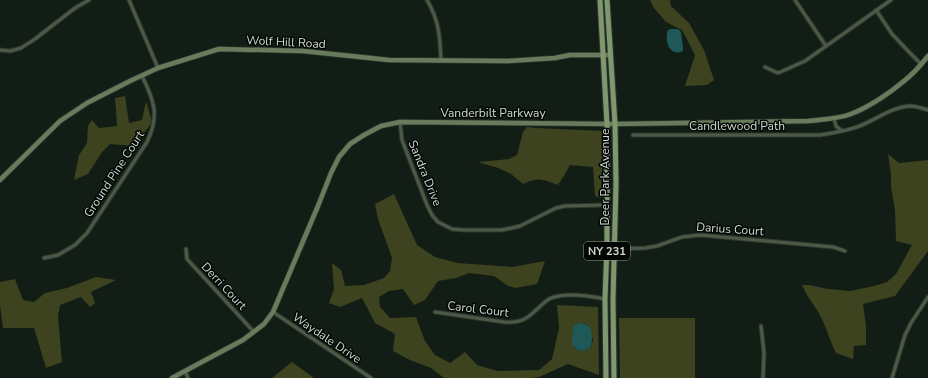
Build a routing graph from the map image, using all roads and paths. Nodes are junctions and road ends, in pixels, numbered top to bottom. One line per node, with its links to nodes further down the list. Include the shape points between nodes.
1 (89, 0): 10 (street, via 21,48)
2 (129, 0): 17 (street)
3 (427, 0): 14 (street, via 438,22)
4 (600, 0): 11 (main road, Deer Park Avenue / NY 231)
5 (607, 0): 12 (main road, Deer Park Avenue / NY 231)
6 (795, 0): 9 (street)
7 (891, 0): 8 (street)
8 (876, 10): 9 (street); 15 (street, via 892,34)
9 (826, 46): 16 (street, via 805,61 778,73)
10 (0, 50)
11 (603, 55): 12 (main road, Wolf Hill Road); 14 (main road, Wolf Hill Road, via 508,61); 22 (main road, Deer Park Avenue / NY 231)
12 (610, 55): 23 (main road, Deer Park Avenue / NY 231)
13 (928, 56): 15 (main road, Vanderbilt Parkway)
14 (441, 60): 17 (main road, Wolf Hill Road, via 389,60 303,51 219,49)
15 (921, 64): 20 (main road, Vanderbilt Parkway, via 904,81 865,108)
16 (765, 67)
17 (158, 68): 18 (main road, Wolf Hill Road)
18 (142, 76): 26 (main road, Wolf Hill Road, via 87,103 60,121); 31 (street, Ground Pine Court, via 154,109 152,132 147,142 87,233 75,245 58,255)
19 (928, 110): 24 (street, Candlewood Path, via 910,106 900,108)
20 (834, 118): 23 (main road, Vanderbilt Parkway, via 808,121); 24 (street, via 836,126)
21 (400, 122): 22 (main road, Vanderbilt Parkway); 27 (street, Sandra Drive, via 402,140 427,205 438,222 452,229 501,230 520,226 556,208); 34 (main road, Vanderbilt Parkway, via 381,126 364,135 350,144 340,157)
22 (607, 124): 23 (main road, Vanderbilt Parkway); 27 (main road, Deer Park Avenue / NY 231)
23 (615, 124): 28 (main road, Deer Park Avenue / NY 231)
24 (842, 131): 25 (street, Candlewood Path, via 820,135)
25 (633, 135)
26 (0, 180)
27 (607, 205): 33 (main road, Deer Park Avenue / NY 231)
28 (615, 249): 30 (street, Darius Court, via 645,248 682,237 700,235 833,247); 43 (main road, Deer Park Avenue / NY 231)
29 (186, 250): 37 (street, Derri Court, via 187,259)
30 (845, 251)
31 (44, 258)
32 (928, 297): 45 (street, via 905,335)
33 (605, 299): 35 (street, Carol Court, via 556,296 519,322); 42 (main road, Deer Park Avenue / NY 231)
34 (273, 312): 37 (main road, Vanderbilt Parkway); 41 (street, Waydale Drive)
35 (436, 312)
36 (761, 326): 44 (street)
37 (254, 332): 38 (main road, Vanderbilt Parkway, via 225,351)
38 (185, 371): 39 (main road, Vanderbilt Parkway); 40 (street)
39 (172, 378)
40 (188, 378)
41 (371, 378)
42 (606, 378)
43 (614, 378)
44 (763, 378)
45 (892, 378)

